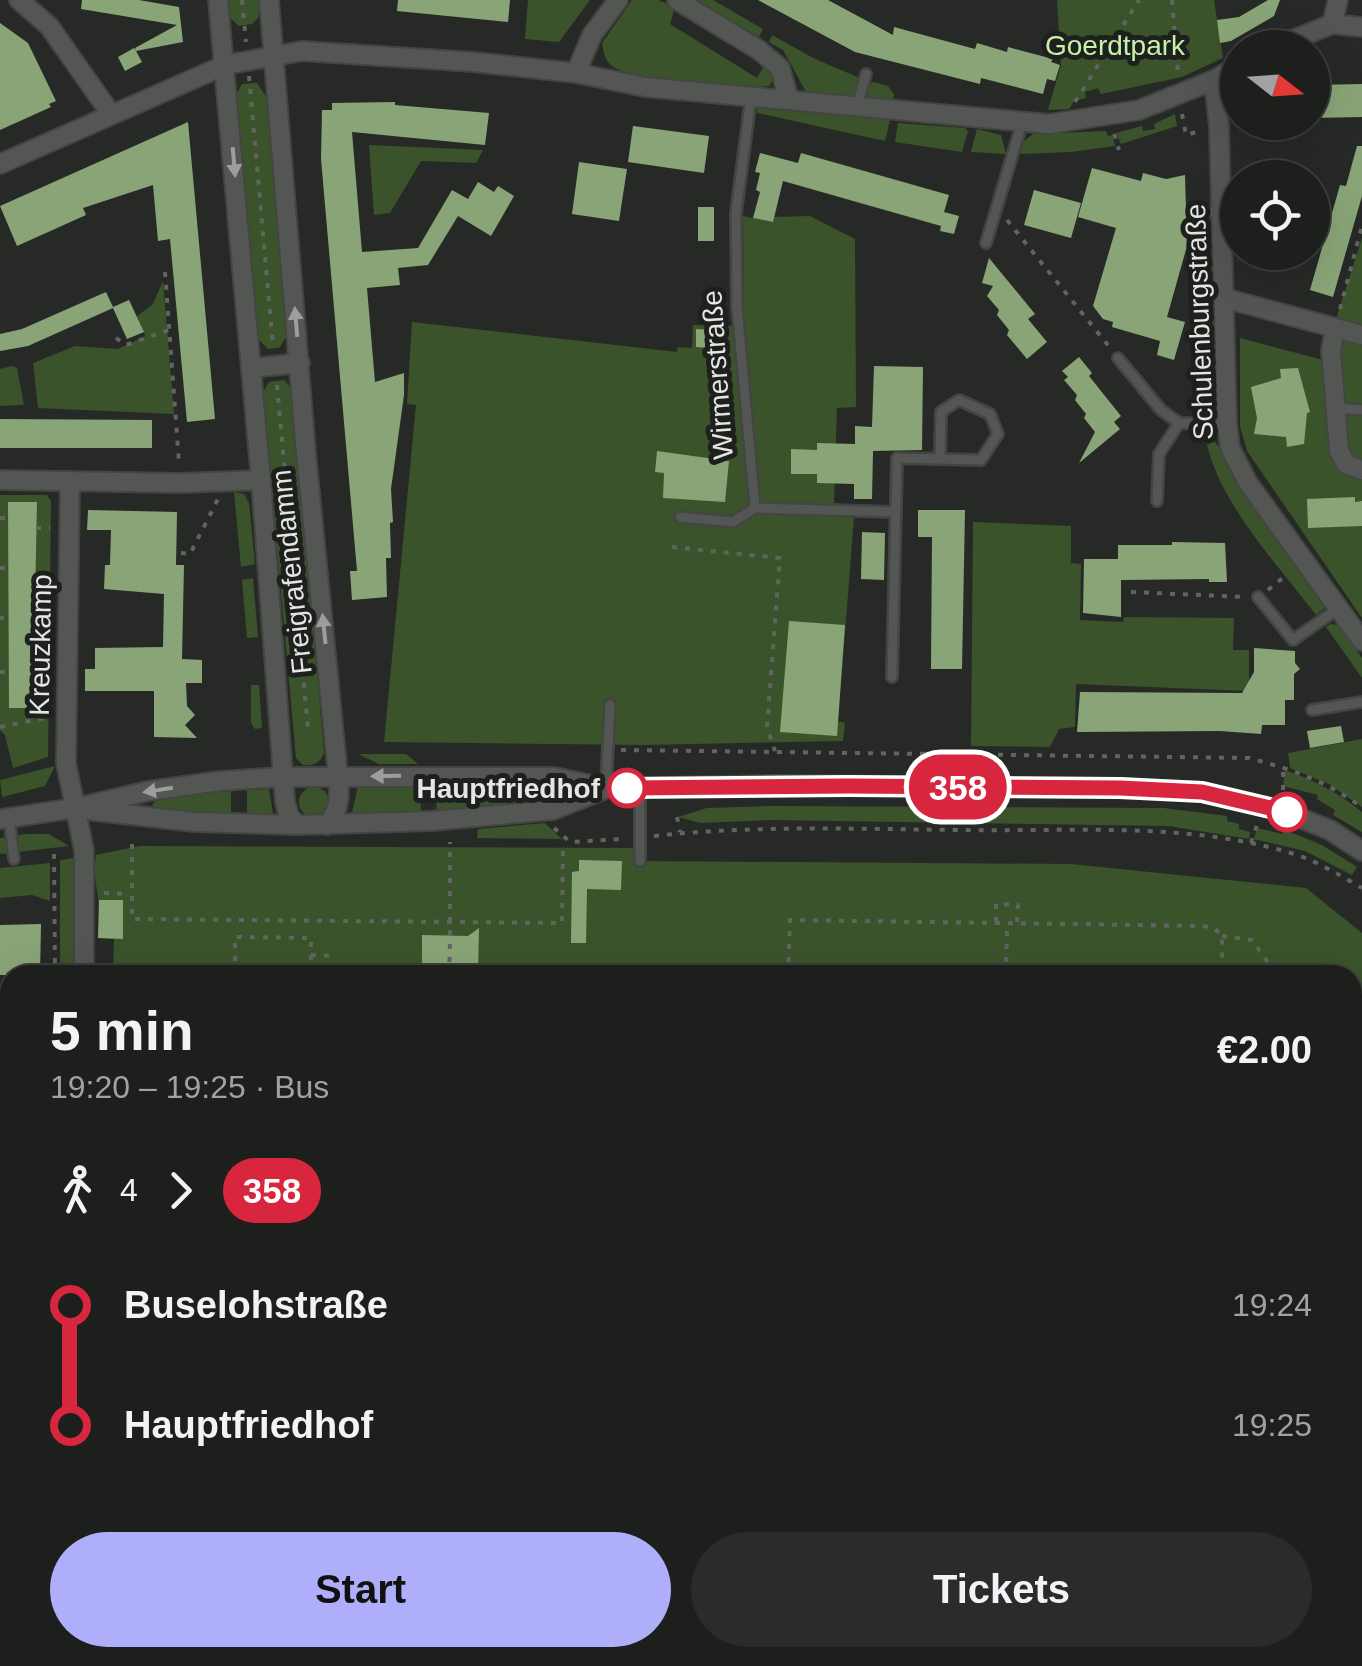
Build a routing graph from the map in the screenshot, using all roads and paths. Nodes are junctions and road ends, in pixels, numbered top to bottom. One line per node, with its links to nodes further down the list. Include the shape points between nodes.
1 (19, 0): 22 (street, via 49,26)
2 (218, 0): 13 (street, Freigrafendamm)
3 (268, 0): 12 (street, Freigrafendamm)
4 (618, 0): 14 (street, via 592,35)
5 (677, 0): 20 (street, via 780,68)
6 (1139, 0): 23 (path, via 1073,105)
7 (1172, 0): 18 (path)
8 (1338, 0): 9 (street)
9 (1332, 24): 10 (street); 11 (street)
10 (1362, 27)
11 (1317, 30)
12 (272, 55): 13 (street); 14 (street, via 371,54); 42 (street, Freigrafendamm, one-way to 12)
13 (225, 65): 22 (street); 43 (street, Freigrafendamm, one-way to 43)
14 (576, 73): 19 (street, via 645,88)
15 (866, 74): 21 (lane)
16 (1220, 76): 17 (street)
17 (1214, 80): 18 (street); 28 (street, Schulenburgstraße)
18 (1181, 94): 23 (street)
19 (750, 97): 20 (street); 56 (lane, Wirmerstraße, via 736,213 737,307)
20 (790, 100): 21 (street)
21 (857, 106): 24 (street)
22 (111, 114): 27 (street)
23 (1073, 122): 24 (street)
24 (1022, 123): 30 (lane)
25 (1114, 134): 26 (path)
26 (1120, 150)
27 (0, 164)
28 (1220, 178)
29 (1220, 211): 31 (lane)
30 (994, 214): 33 (lane); 41 (path, via 1004,216)
31 (1196, 214)
32 (1362, 226): 37 (path)
33 (986, 244)
34 (1223, 270): 36 (street, Schulenburgstraße)
35 (165, 272): 38 (path)
36 (1224, 298): 37 (street); 47 (street, Schulenburgstraße)
37 (1334, 328): 39 (street); 44 (street)
38 (168, 330): 40 (path, via 126,345); 53 (path)
39 (1362, 335)
40 (116, 338)
41 (1118, 358): 46 (lane)
42 (300, 363): 43 (street); 76 (street, Freigrafendamm, one-way to 42)
43 (251, 368): 51 (street, Freigrafendamm)
44 (1336, 408): 45 (lane); 49 (street, via 1339,451 1346,464)
45 (1362, 410)
46 (1179, 423): 47 (lane); 55 (lane, via 1158,454)
47 (1226, 424): 63 (street, Schulenburgstraße, via 1248,483)
48 (940, 458): 48 (lane, via 941,412 959,400 990,414 998,434 981,460); 57 (lane, via 897,458)
49 (1362, 470)
50 (0, 480): 52 (street)
51 (261, 480): 53 (street); 77 (street, Freigrafendamm)
52 (70, 481): 53 (street); 69 (street, Kreuzkamp)
53 (180, 482)
54 (217, 501): 60 (path, via 190,554)
55 (1158, 501)
56 (755, 508): 57 (lane); 58 (lane, via 733,522)
57 (896, 512): 65 (lane)
58 (680, 517)
59 (672, 547): 73 (path, via 780,558 766,727)
60 (181, 553)
61 (1131, 592): 62 (path)
62 (1258, 597): 63 (lane, via 1293,640)
63 (1340, 608): 64 (street, Schulenburgstraße)
64 (1362, 641)
65 (892, 678)
66 (1362, 702): 68 (lane)
67 (610, 706): 71 (lane)
68 (1312, 710)
69 (66, 716): 70 (path); 81 (street, Kreuzkamp, via 66,763)
70 (0, 727)
71 (606, 750): 72 (path); 79 (lane)
72 (667, 750): 73 (path); 74 (path)
73 (775, 751): 75 (path, via 1206,756)
74 (658, 758)
75 (1282, 766): 80 (path, via 1280,790); 82 (path, via 1329,784)
76 (338, 776): 77 (street); 79 (street, one-way to 76, via 554,778); 85 (street, Freigrafendamm, via 340,798)
77 (284, 778): 81 (street, one-way to 81, via 148,791); 86 (street, Freigrafendamm, via 284,802)
78 (640, 787): 79 (street); 89 (lane); 95 (street, via 1202,792 1287,812)
79 (606, 788): 85 (street, via 554,810)
80 (1289, 793)
81 (76, 808): 84 (street); 86 (street); 112 (street, Kreuzkamp, via 84,863)
82 (1362, 808)
83 (676, 817): 88 (path)
84 (4, 818): 97 (lane)
85 (327, 824): 86 (street)
86 (297, 825)
87 (1265, 827): 92 (path, via 1255,824)
88 (680, 833): 89 (path); 92 (path, via 750,827 1149,832)
89 (640, 838): 91 (path); 98 (lane)
90 (450, 842): 104 (path)
91 (570, 842)
92 (1251, 843): 100 (path, via 1325,866)
93 (132, 844): 103 (path)
94 (562, 845): 104 (path, via 562,924)
95 (1362, 851)
96 (54, 854): 111 (path)
97 (14, 860)
98 (640, 861)
99 (1362, 874): 100 (path)
100 (1355, 884): 101 (path)
101 (1362, 888)
102 (100, 893): 103 (path)
103 (132, 894): 104 (path, via 132,919)
104 (450, 922): 115 (path)
105 (996, 922): 106 (path); 107 (path, via 996,904 1018,905); 116 (path, via 790,920)
106 (1007, 924): 107 (path); 117 (path)
107 (1017, 924): 108 (path, via 1203,926)
108 (1222, 936): 118 (path); 119 (path, via 1252,940)
109 (310, 955): 110 (path); 113 (path, via 311,938 235,937); 114 (path)
110 (334, 956)
111 (55, 965)
112 (84, 965)
113 (235, 965)
114 (310, 965)
115 (449, 965)
116 (788, 965)
117 (1006, 965)
118 (1222, 965)
119 (1270, 965)

